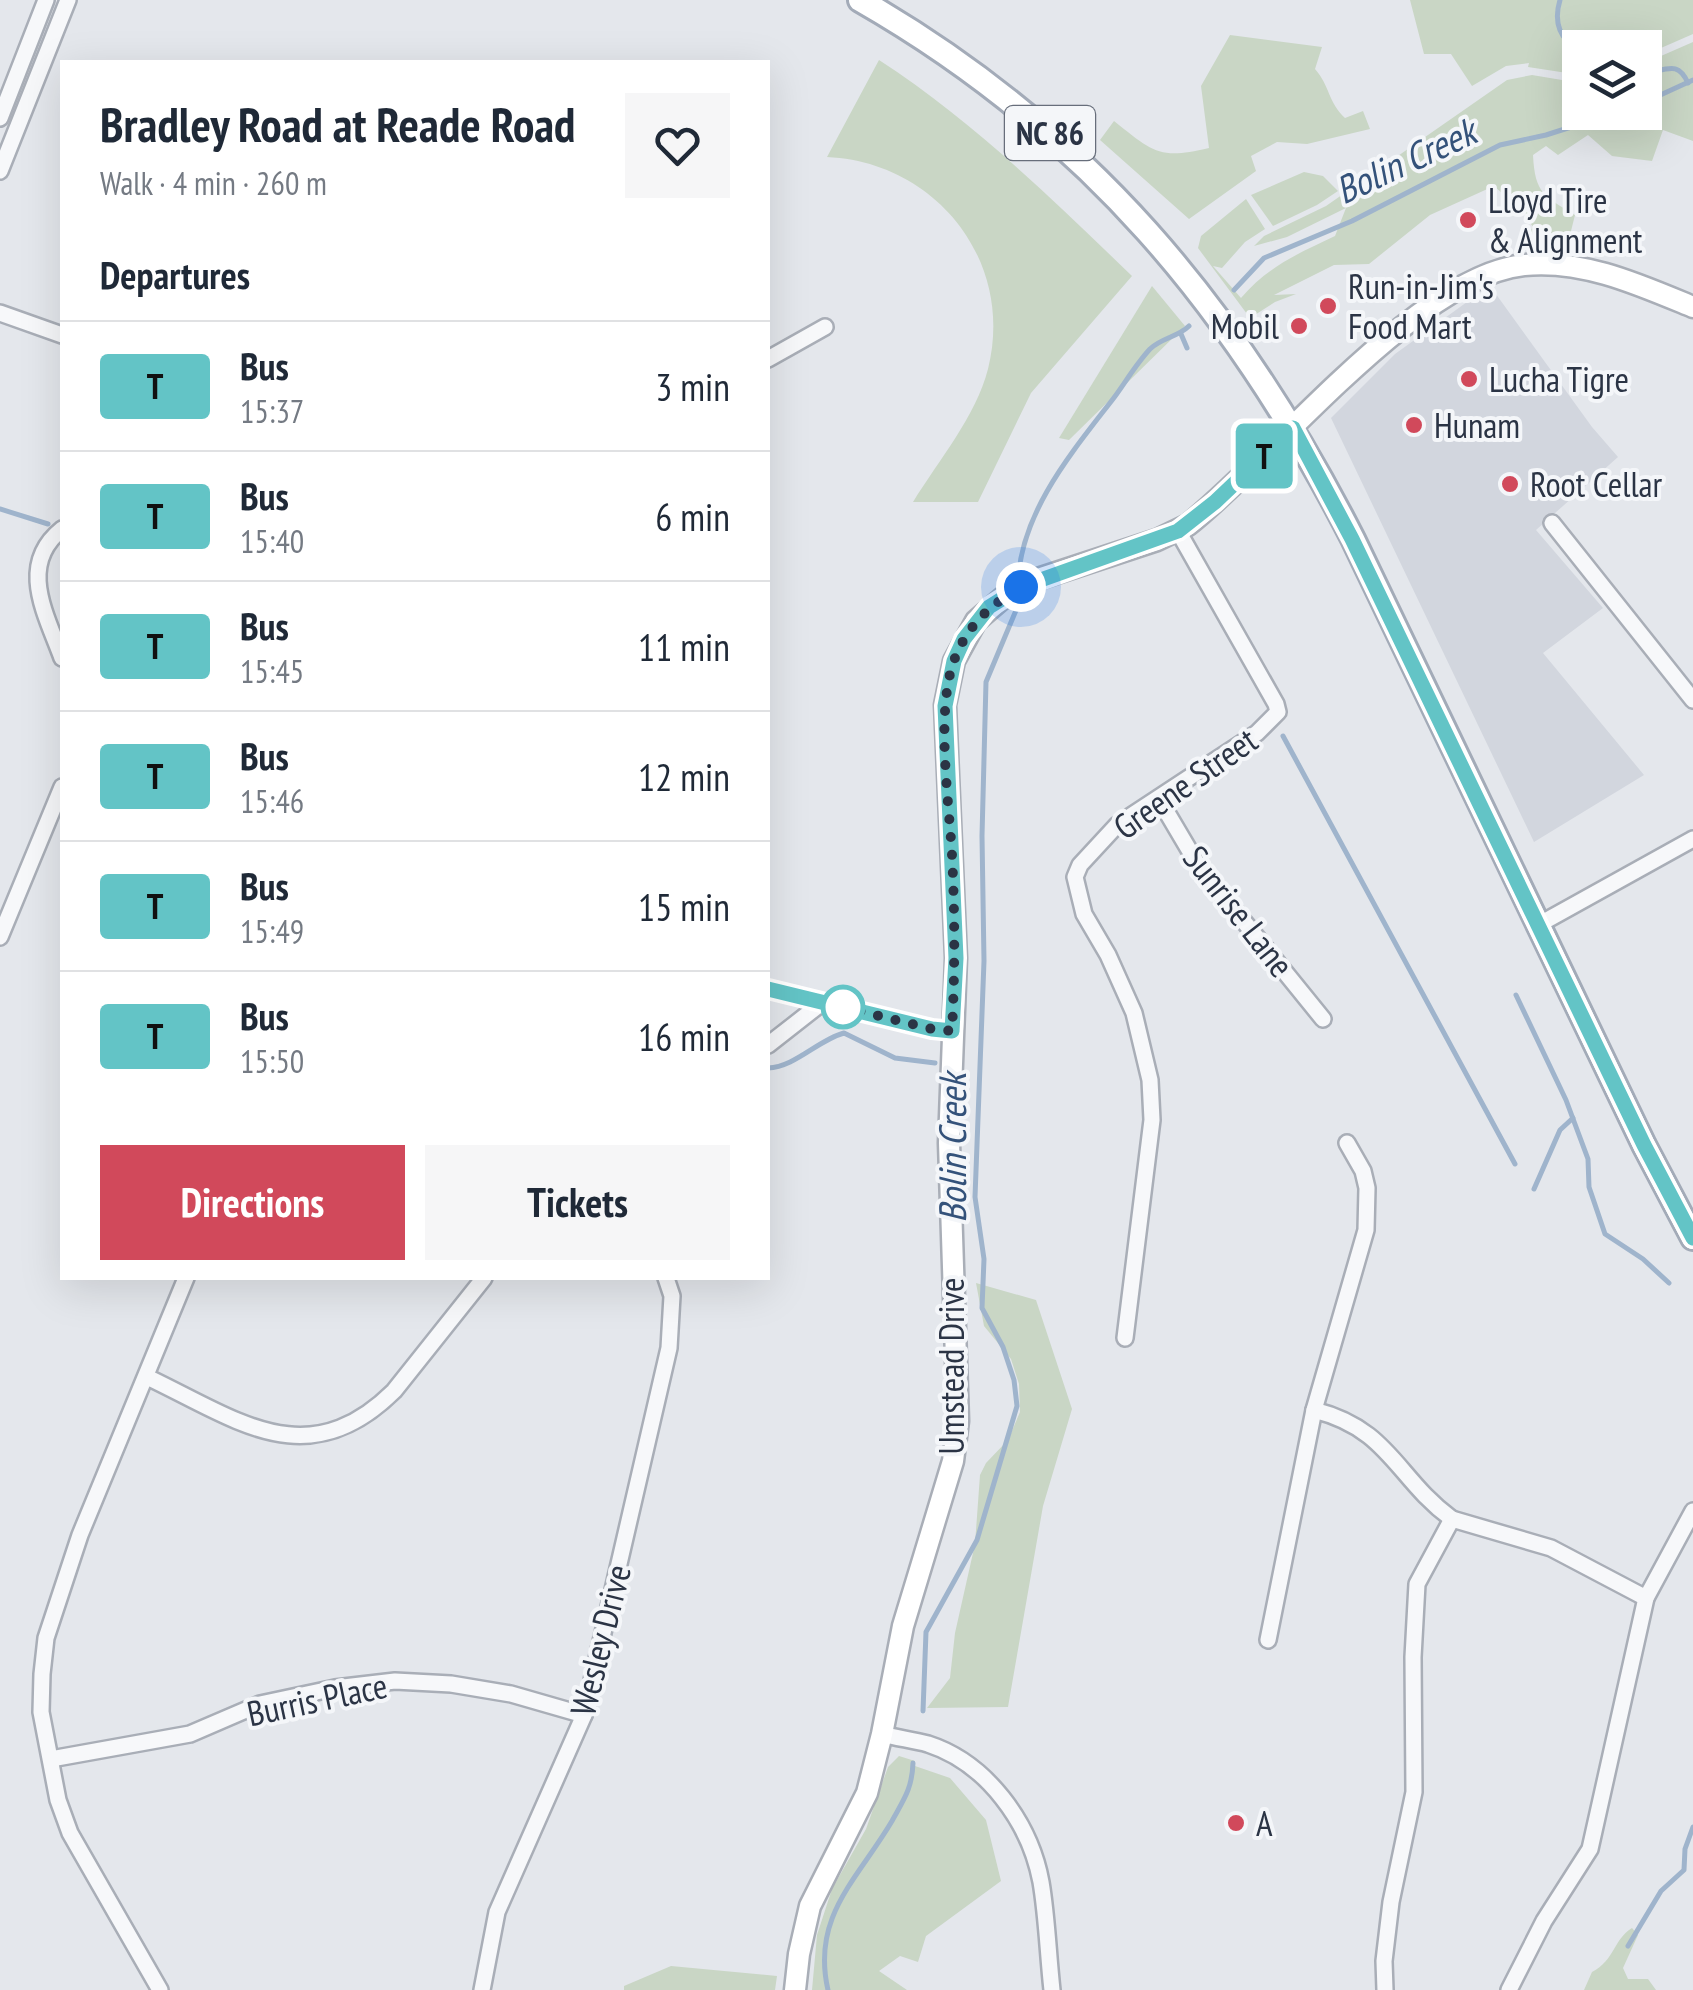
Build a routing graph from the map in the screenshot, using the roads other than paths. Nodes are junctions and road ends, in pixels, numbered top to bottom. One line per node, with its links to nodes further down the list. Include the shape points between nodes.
1 (46, 0): 4 (street)
2 (68, 0): 5 (street)
3 (874, 3): 13 (main road, NC 86, via 1003,94 1126,206 1198,290)
4 (12, 88): 5 (street); 6 (street)
5 (30, 96): 7 (street)
6 (0, 118)
7 (0, 172)
8 (1693, 307): 13 (street, Umstead Drive, via 1602,272 1540,264 1504,268 1409,323)
9 (0, 312): 11 (street)
10 (825, 328): 12 (street)
11 (60, 334)
12 (770, 358)
13 (1293, 428): 16 (street, Umstead Drive); 22 (main road, NC 86)
14 (1552, 524): 18 (street)
15 (60, 531): 17 (street, via 46,545 36,576)
16 (1178, 531): 20 (street, Greene Street, via 1278,712); 27 (street, Umstead Drive, via 1038,580 989,607 954,661 945,706 956,958)
17 (60, 653)
18 (1693, 700)
19 (60, 792): 23 (street)
20 (1159, 799): 26 (street, Sunrise Lane, via 1198,865); 34 (street, Greene Street, via 1118,826 1075,876 1084,914 1134,1013 1150,1080 1152,1120)
21 (1693, 838): 22 (street)
22 (1538, 925): 30 (main road, NC 86)
23 (0, 937)
24 (770, 989): 25 (street)
25 (823, 1002): 27 (street); 28 (street)
26 (1322, 1019)
27 (952, 1031): 42 (street, Umstead Drive, via 950,1256 958,1421)
28 (770, 1044)
29 (1347, 1143): 36 (street, via 1367,1188 1366,1230)
30 (1693, 1238)
31 (185, 1280): 35 (street)
32 (482, 1280): 35 (street, via 394,1392 334,1433 244,1426)
33 (667, 1280): 41 (street, Wesley Drive, via 669,1348)
34 (1124, 1338)
35 (147, 1377): 43 (street, via 80,1535 46,1638 40,1712)
36 (1314, 1410): 38 (street, via 1366,1432); 40 (street)
37 (1693, 1511): 39 (street)
38 (1452, 1519): 39 (street, via 1551,1548); 48 (street, via 1417,1584 1414,1792 1392,1902)
39 (1646, 1598): 49 (street, via 1590,1849)
40 (1268, 1640)
41 (584, 1715): 43 (street, Burris Place, via 511,1694 395,1681 260,1704 190,1734); 45 (street, Wesley Drive, via 497,1912)
42 (882, 1734): 46 (street, Umstead Drive, via 866,1794 810,1906); 47 (street, via 952,1754 1011,1810 1040,1881)
43 (51, 1759): 44 (street, via 70,1833)
44 (160, 1990)
45 (482, 1990)
46 (795, 1990)
47 (1052, 1990)
48 (1385, 1990)
49 (1509, 1990)

